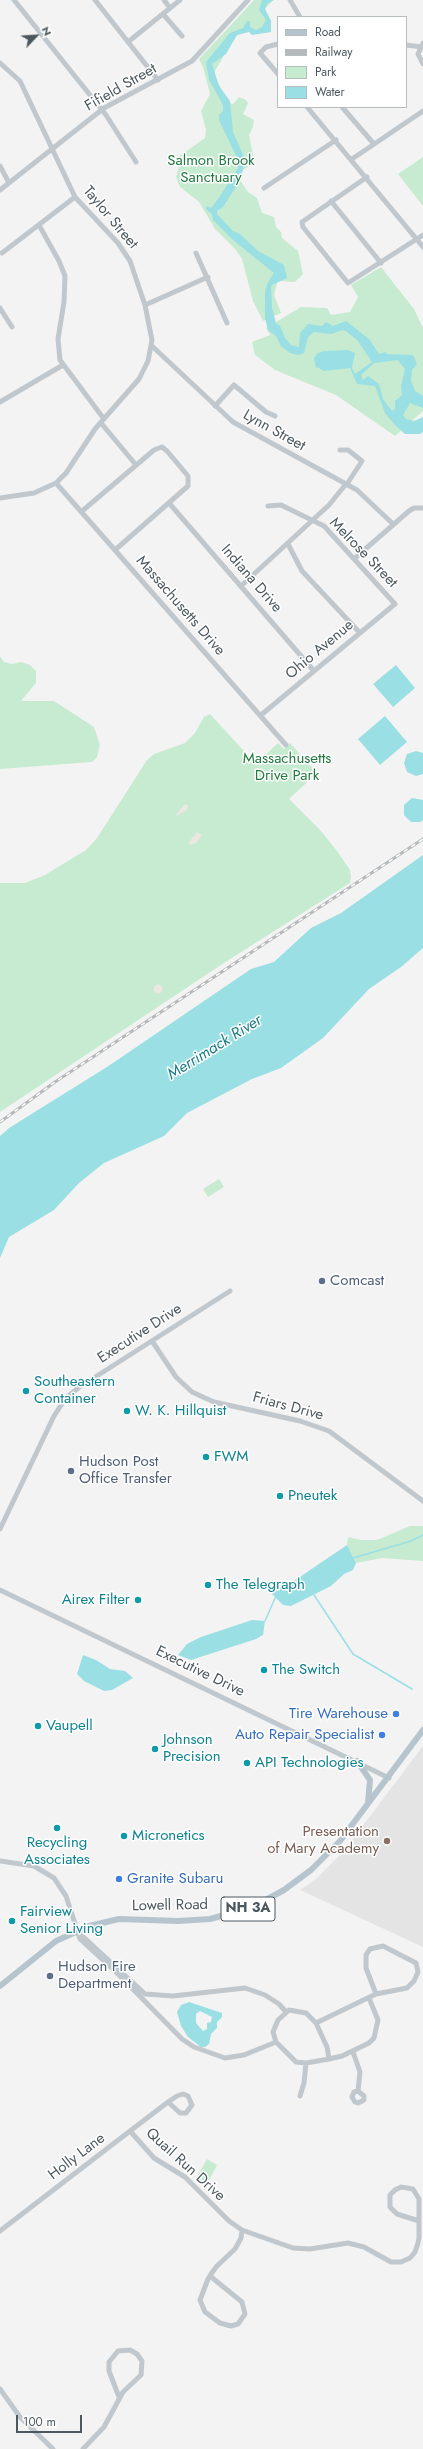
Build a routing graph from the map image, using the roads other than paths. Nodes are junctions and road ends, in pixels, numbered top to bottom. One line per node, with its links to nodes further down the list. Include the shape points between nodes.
1 (14, 0): 21 (street)
2 (95, 0): 11 (street)
3 (164, 0): 7 (street)
4 (180, 0): 7 (street)
5 (248, 0): 18 (street, Fifield Street, via 192,61)
6 (290, 0): 9 (street)
7 (170, 8): 8 (street)
8 (163, 14): 10 (street); 11 (street)
9 (299, 16)
10 (182, 36)
11 (128, 42): 18 (street)
12 (277, 44): 17 (street, via 264,48 260,53)
13 (407, 46): 14 (street)
14 (422, 46): 16 (street, via 418,56)
15 (0, 63): 25 (street, Taylor Street, via 20,81)
16 (423, 64)
17 (277, 73)
18 (158, 80): 21 (street, Fifield Street)
19 (308, 108): 23 (street)
20 (343, 108): 24 (street)
21 (102, 110): 25 (street, Fifield Street); 27 (street)
22 (423, 111): 24 (street)
23 (336, 140): 26 (street); 31 (street)
24 (374, 144): 26 (street)
25 (53, 150): 30 (street, Fifield Street); 33 (street, Taylor Street)
26 (352, 159): 29 (street)
27 (136, 162)
28 (0, 166): 30 (street)
29 (367, 177): 34 (street); 37 (street)
30 (9, 183): 32 (street, Fifield Street)
31 (264, 188)
32 (0, 190)
33 (75, 197): 35 (street); 43 (street, Taylor Street, via 127,255)
34 (331, 201): 41 (street); 41 (street, via 302,222 303,227 348,283)
35 (39, 226): 40 (street); 48 (street, via 65,276 58,339 58,354)
36 (423, 235): 37 (street)
37 (417, 239): 38 (street); 41 (street)
38 (423, 247)
39 (196, 253): 42 (street)
40 (2, 254)
41 (381, 263)
42 (208, 277): 43 (street); 45 (street)
43 (145, 305): 47 (street, Taylor Street, via 151,328)
44 (0, 308): 46 (street)
45 (227, 323)
46 (12, 327)
47 (152, 346): 50 (street, Lynn Street); 52 (street, Taylor Street, via 139,379)
48 (63, 365): 49 (street); 52 (street)
49 (0, 402)
50 (215, 406): 51 (street, via 234,386 266,412); 56 (street, Lynn Street, via 246,431)
51 (275, 416)
52 (103, 421): 54 (street); 55 (street, Taylor Street)
53 (340, 450): 56 (street, via 348,450 362,461)
54 (136, 465): 58 (street, via 154,450 162,447 167,450 188,476 189,482 187,488); 61 (street)
55 (56, 483): 57 (street, Taylor Street, via 29,495); 61 (street, Massachusetts Drive)
56 (346, 484): 62 (street, via 330,506); 63 (street, Lynn Street, via 365,496)
57 (0, 498)
58 (169, 503): 65 (street); 67 (street, Indiana Drive)
59 (268, 506): 62 (street, Melrose Street, via 280,505)
60 (421, 508): 63 (street, via 409,511)
61 (81, 512): 65 (street, Massachusetts Drive)
62 (313, 521): 64 (street); 66 (street, Melrose Street, via 324,526)
63 (393, 524): 66 (street)
64 (288, 544): 67 (street); 69 (street, via 302,571)
65 (115, 550): 71 (street, Massachusetts Drive)
66 (354, 558): 68 (street, Melrose Street)
67 (241, 586): 70 (street, Indiana Drive)
68 (395, 604): 69 (street, Ohio Avenue)
69 (360, 633): 70 (street, Ohio Avenue)
70 (314, 671): 71 (street, Ohio Avenue)
71 (261, 715): 72 (street, Massachusetts Drive)
72 (286, 745)
73 (230, 1291): 74 (street, Executive Drive)
74 (152, 1341): 75 (street, Friars Drive, via 176,1377 196,1394 214,1402 300,1421 329,1431); 76 (street, Executive Drive, via 78,1388 62,1402)
75 (423, 1501)
76 (0, 1529)
77 (0, 1590): 79 (street, Executive Drive)
78 (423, 1730): 80 (main road, Lowell Road / NH 3A)
79 (357, 1761): 80 (street, Executive Drive); 81 (main road, via 370,1780)
80 (389, 1778): 81 (main road, Lowell Road / NH 3A)
81 (367, 1806): 83 (main road, Lowell Road / NH 3A, via 336,1845 311,1870 284,1890 251,1908 210,1919 119,1919)
82 (0, 1861): 83 (street, via 34,1866 54,1878 66,1896)
83 (76, 1931): 84 (main road, Lowell Road / NH 3A, via 48,1947); 86 (street, via 136,1987); 88 (street, via 84,1944 116,1972)
84 (0, 1986)
85 (376, 1994): 85 (street, via 402,1990 411,1985 418,1972 416,1963 383,1946 370,1949 366,1955 366,1968); 87 (street)
86 (151, 1995): 88 (street); 89 (street, via 173,1996 244,1988 280,2004)
87 (370, 1998): 90 (street); 92 (street, via 377,2016 375,2035 369,2043)
88 (144, 2002): 91 (street, via 182,2039 194,2047 225,2058 235,2057)
89 (286, 2012): 90 (street, via 302,2011); 91 (street, via 275,2024)
90 (316, 2023): 93 (street, via 327,2047)
91 (276, 2042): 94 (street, via 296,2062)
92 (353, 2052): 93 (street); 95 (street, via 360,2070)
93 (329, 2059): 94 (street)
94 (306, 2064): 96 (street)
95 (358, 2091)
96 (300, 2096)
97 (168, 2102): 97 (street, Holly Lane, via 183,2094 190,2098 192,2105 186,2113 180,2113); 98 (street, Holly Lane)
98 (130, 2131): 100 (street, Holly Lane); 101 (street, Quail Run Drive, via 154,2158 185,2177 223,2216)
99 (419, 2221): 99 (street, Quail Run Drive, via 419,2199 416,2193 406,2186 395,2190 389,2200 392,2210); 101 (street, Quail Run Drive, via 419,2238 415,2252 406,2260 396,2263 386,2261 368,2249 354,2244 338,2243 299,2249)
100 (0, 2230)
101 (242, 2230): 102 (street, via 237,2246)
102 (210, 2276): 102 (street, via 200,2297 202,2309 224,2325 238,2324 245,2314 242,2302)
103 (0, 2389): 105 (street, via 20,2417)
104 (119, 2397): 104 (street, via 142,2372 141,2358 130,2350 118,2351 109,2362 108,2371); 106 (street, via 104,2426)
105 (53, 2449)
106 (83, 2449)

